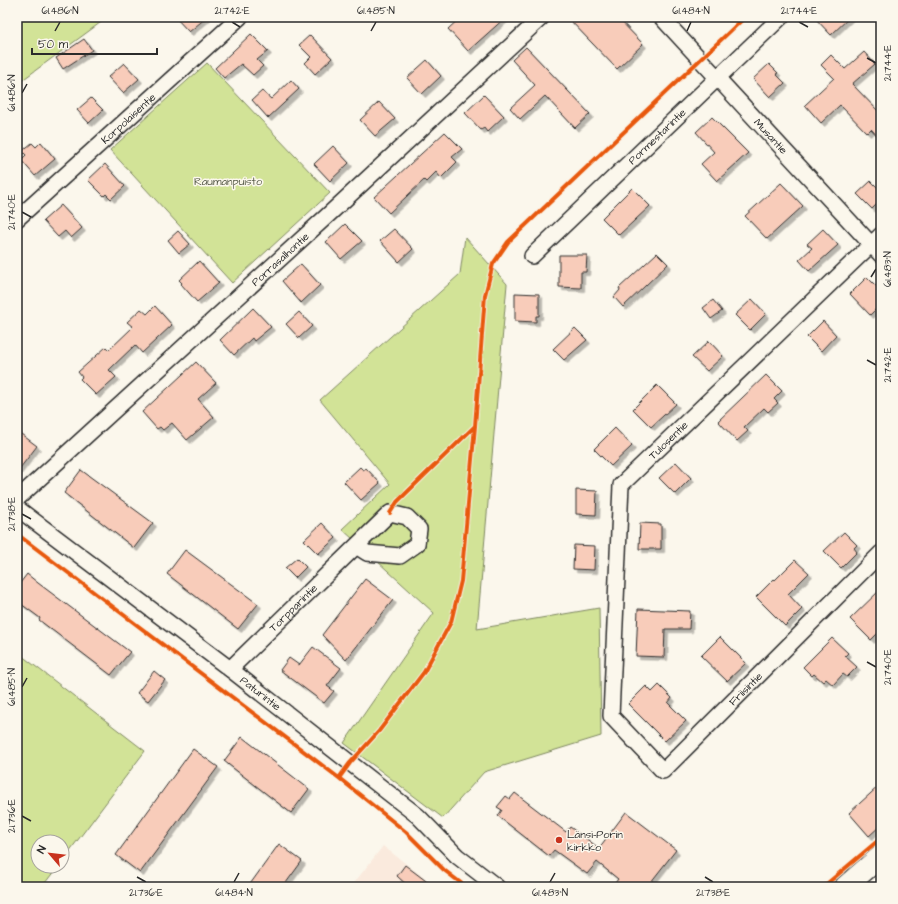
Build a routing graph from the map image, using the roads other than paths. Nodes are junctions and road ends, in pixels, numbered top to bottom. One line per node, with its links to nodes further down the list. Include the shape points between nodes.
1 (240, 17): 6 (street, Korpolaisentie)
2 (542, 17): 9 (street, Porrasalhontie)
3 (661, 17): 5 (street, Musantie)
4 (781, 17): 5 (street, Pormestarintie)
5 (717, 77): 7 (street, Musantie); 8 (street, Pormestarintie)
6 (17, 219)
7 (878, 245): 14 (street, Tulosentie, via 621,485)
8 (532, 256)
9 (17, 499)
10 (17, 508): 13 (street, Paturintie)
11 (356, 546): 13 (street, Torpparintie)
12 (881, 553): 14 (street, Friisintie, via 663,771)
13 (230, 669): 16 (street, Paturintie, via 418,816 456,856)
14 (611, 716)
15 (881, 856): 17 (main road)
16 (497, 887)
17 (845, 887)

